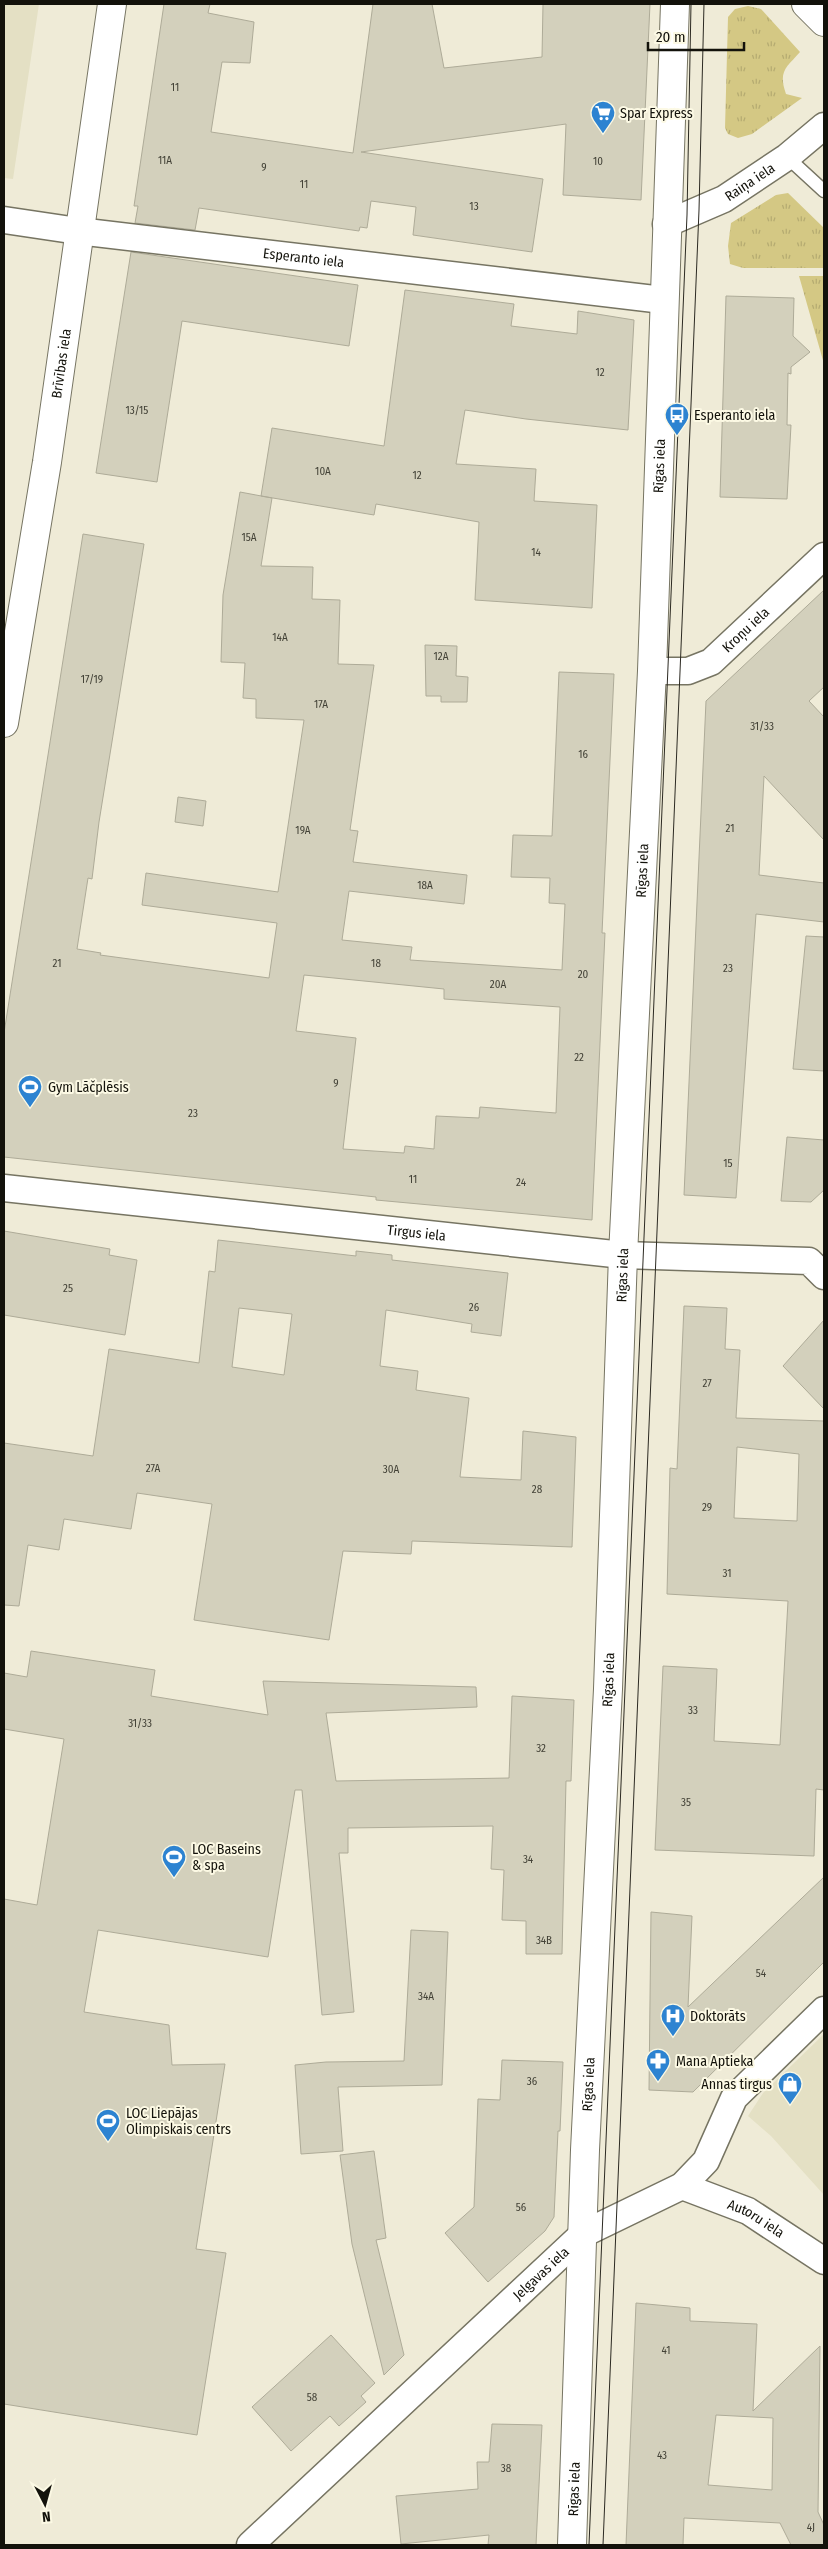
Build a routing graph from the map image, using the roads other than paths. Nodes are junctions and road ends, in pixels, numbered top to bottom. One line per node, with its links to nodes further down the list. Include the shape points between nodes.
1 (112, 4): 10 (street, Brīvības iela)
2 (675, 4): 9 (street, Rīgas iela)
3 (806, 4): 4 (street)
4 (824, 22)
5 (824, 126): 6 (street, Raiņa iela)
6 (786, 157): 7 (lane); 9 (street, Raiņa iela, via 724,198)
7 (824, 191)
8 (4, 220): 10 (street, Esperanto iela)
9 (666, 224): 11 (street, Rīgas iela)
10 (78, 231): 11 (street, Esperanto iela); 14 (street, Brīvības iela, via 47,462)
11 (663, 300): 13 (street, Rīgas iela)
12 (824, 556): 13 (street, Kroņu iela, via 711,662 688,671)
13 (652, 671): 16 (street, Rīgas iela)
14 (4, 723)
15 (4, 1188): 16 (street, Tirgus iela)
16 (623, 1255): 17 (street, Tirgus iela); 20 (street, Rīgas iela, via 608,1689)
17 (819, 1261)
18 (824, 2010): 19 (street, Jelgavas iela, via 734,2098 706,2161)
19 (682, 2186): 20 (street, Jelgavas iela); 21 (street, Autoru iela, via 748,2211)
20 (583, 2234): 22 (street, Jelgavas iela); 23 (street, Rīgas iela)
21 (824, 2261)
22 (250, 2545)
23 (572, 2545)

